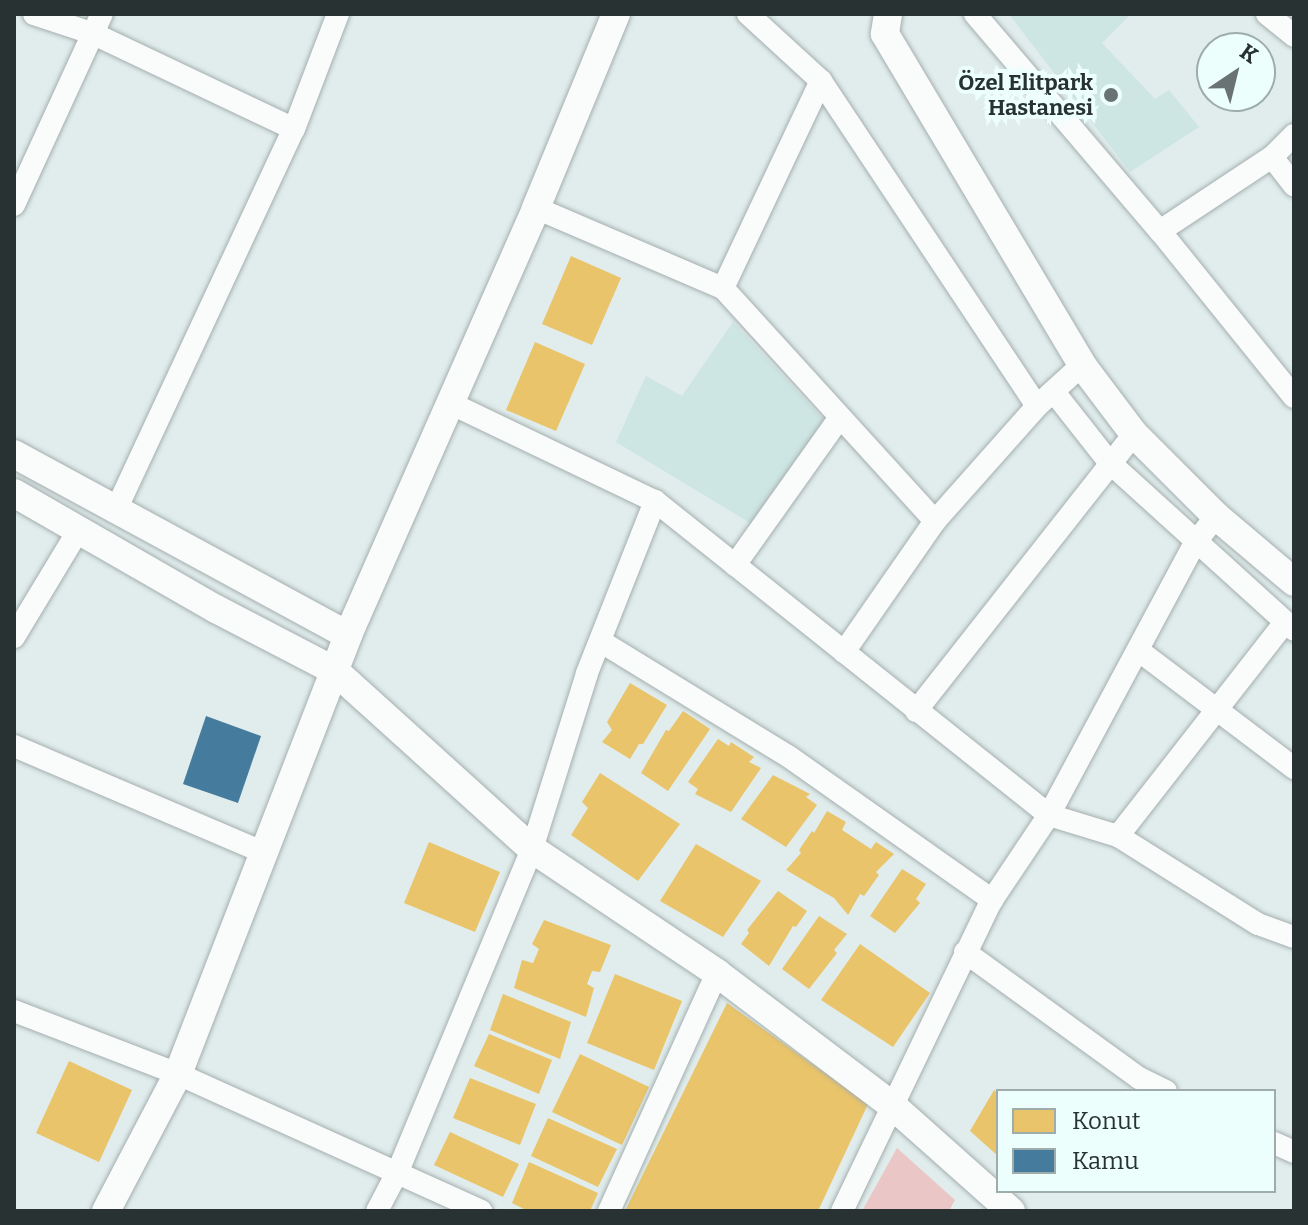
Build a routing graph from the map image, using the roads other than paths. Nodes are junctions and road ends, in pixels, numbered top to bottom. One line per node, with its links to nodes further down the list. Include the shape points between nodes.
1 (34, 14): 7 (street)
2 (338, 14): 9 (street)
3 (616, 14): 14 (street)
4 (748, 14): 8 (street)
5 (888, 14): 17 (street, via 885,34)
6 (975, 14): 15 (street)
7 (98, 24): 9 (street); 13 (street)
8 (821, 81): 16 (street); 19 (street)
9 (294, 129): 27 (street)
10 (1294, 135): 11 (street)
11 (1272, 157): 12 (street); 15 (street)
12 (1294, 185)
13 (14, 205)
14 (536, 208): 16 (street); 20 (street)
15 (1160, 231): 18 (street)
16 (723, 288): 21 (street)
17 (1082, 365): 19 (street); 22 (street)
18 (1294, 397)
19 (1046, 399): 24 (street); 29 (street)
20 (450, 403): 26 (street); 35 (street)
21 (840, 417): 29 (street); 32 (street)
22 (1134, 434): 24 (street); 28 (street)
23 (14, 454): 27 (street)
24 (1109, 462): 31 (street); 42 (street)
25 (14, 493): 30 (street)
26 (655, 501): 32 (street); 37 (street)
27 (115, 512): 35 (street)
28 (1216, 516): 31 (street); 33 (street)
29 (935, 521): 39 (street)
30 (78, 531): 36 (street); 40 (street)
31 (1195, 543): 34 (street); 38 (street)
32 (735, 565): 39 (street)
33 (1294, 582)
34 (1290, 626): 41 (street)
35 (348, 635): 40 (street)
36 (14, 637)
37 (600, 641): 47 (street); 49 (street, via 788,756)
38 (1138, 650): 41 (street); 45 (street)
39 (844, 652): 42 (street)
40 (335, 671): 47 (street); 48 (street)
41 (1217, 710): 44 (street); 46 (street)
42 (916, 711): 45 (street)
43 (14, 746): 48 (street)
44 (1294, 768)
45 (1049, 815): 46 (street); 49 (street)
46 (1118, 836): 50 (street, via 1258,924)
47 (532, 849): 52 (street); 57 (street)
48 (262, 852): 54 (street)
49 (992, 900): 51 (street)
50 (1294, 937)
51 (965, 952): 55 (street, via 1139,1078); 56 (street)
52 (717, 973): 56 (street); 61 (street)
53 (14, 1011): 54 (street)
54 (178, 1074): 57 (street); 58 (street)
55 (1162, 1089)
56 (893, 1106): 62 (street); 63 (street)
57 (398, 1171): 59 (street); 60 (street)
58 (106, 1211)
59 (377, 1211)
60 (481, 1211)
61 (609, 1211)
62 (842, 1211)
63 (1011, 1211)

